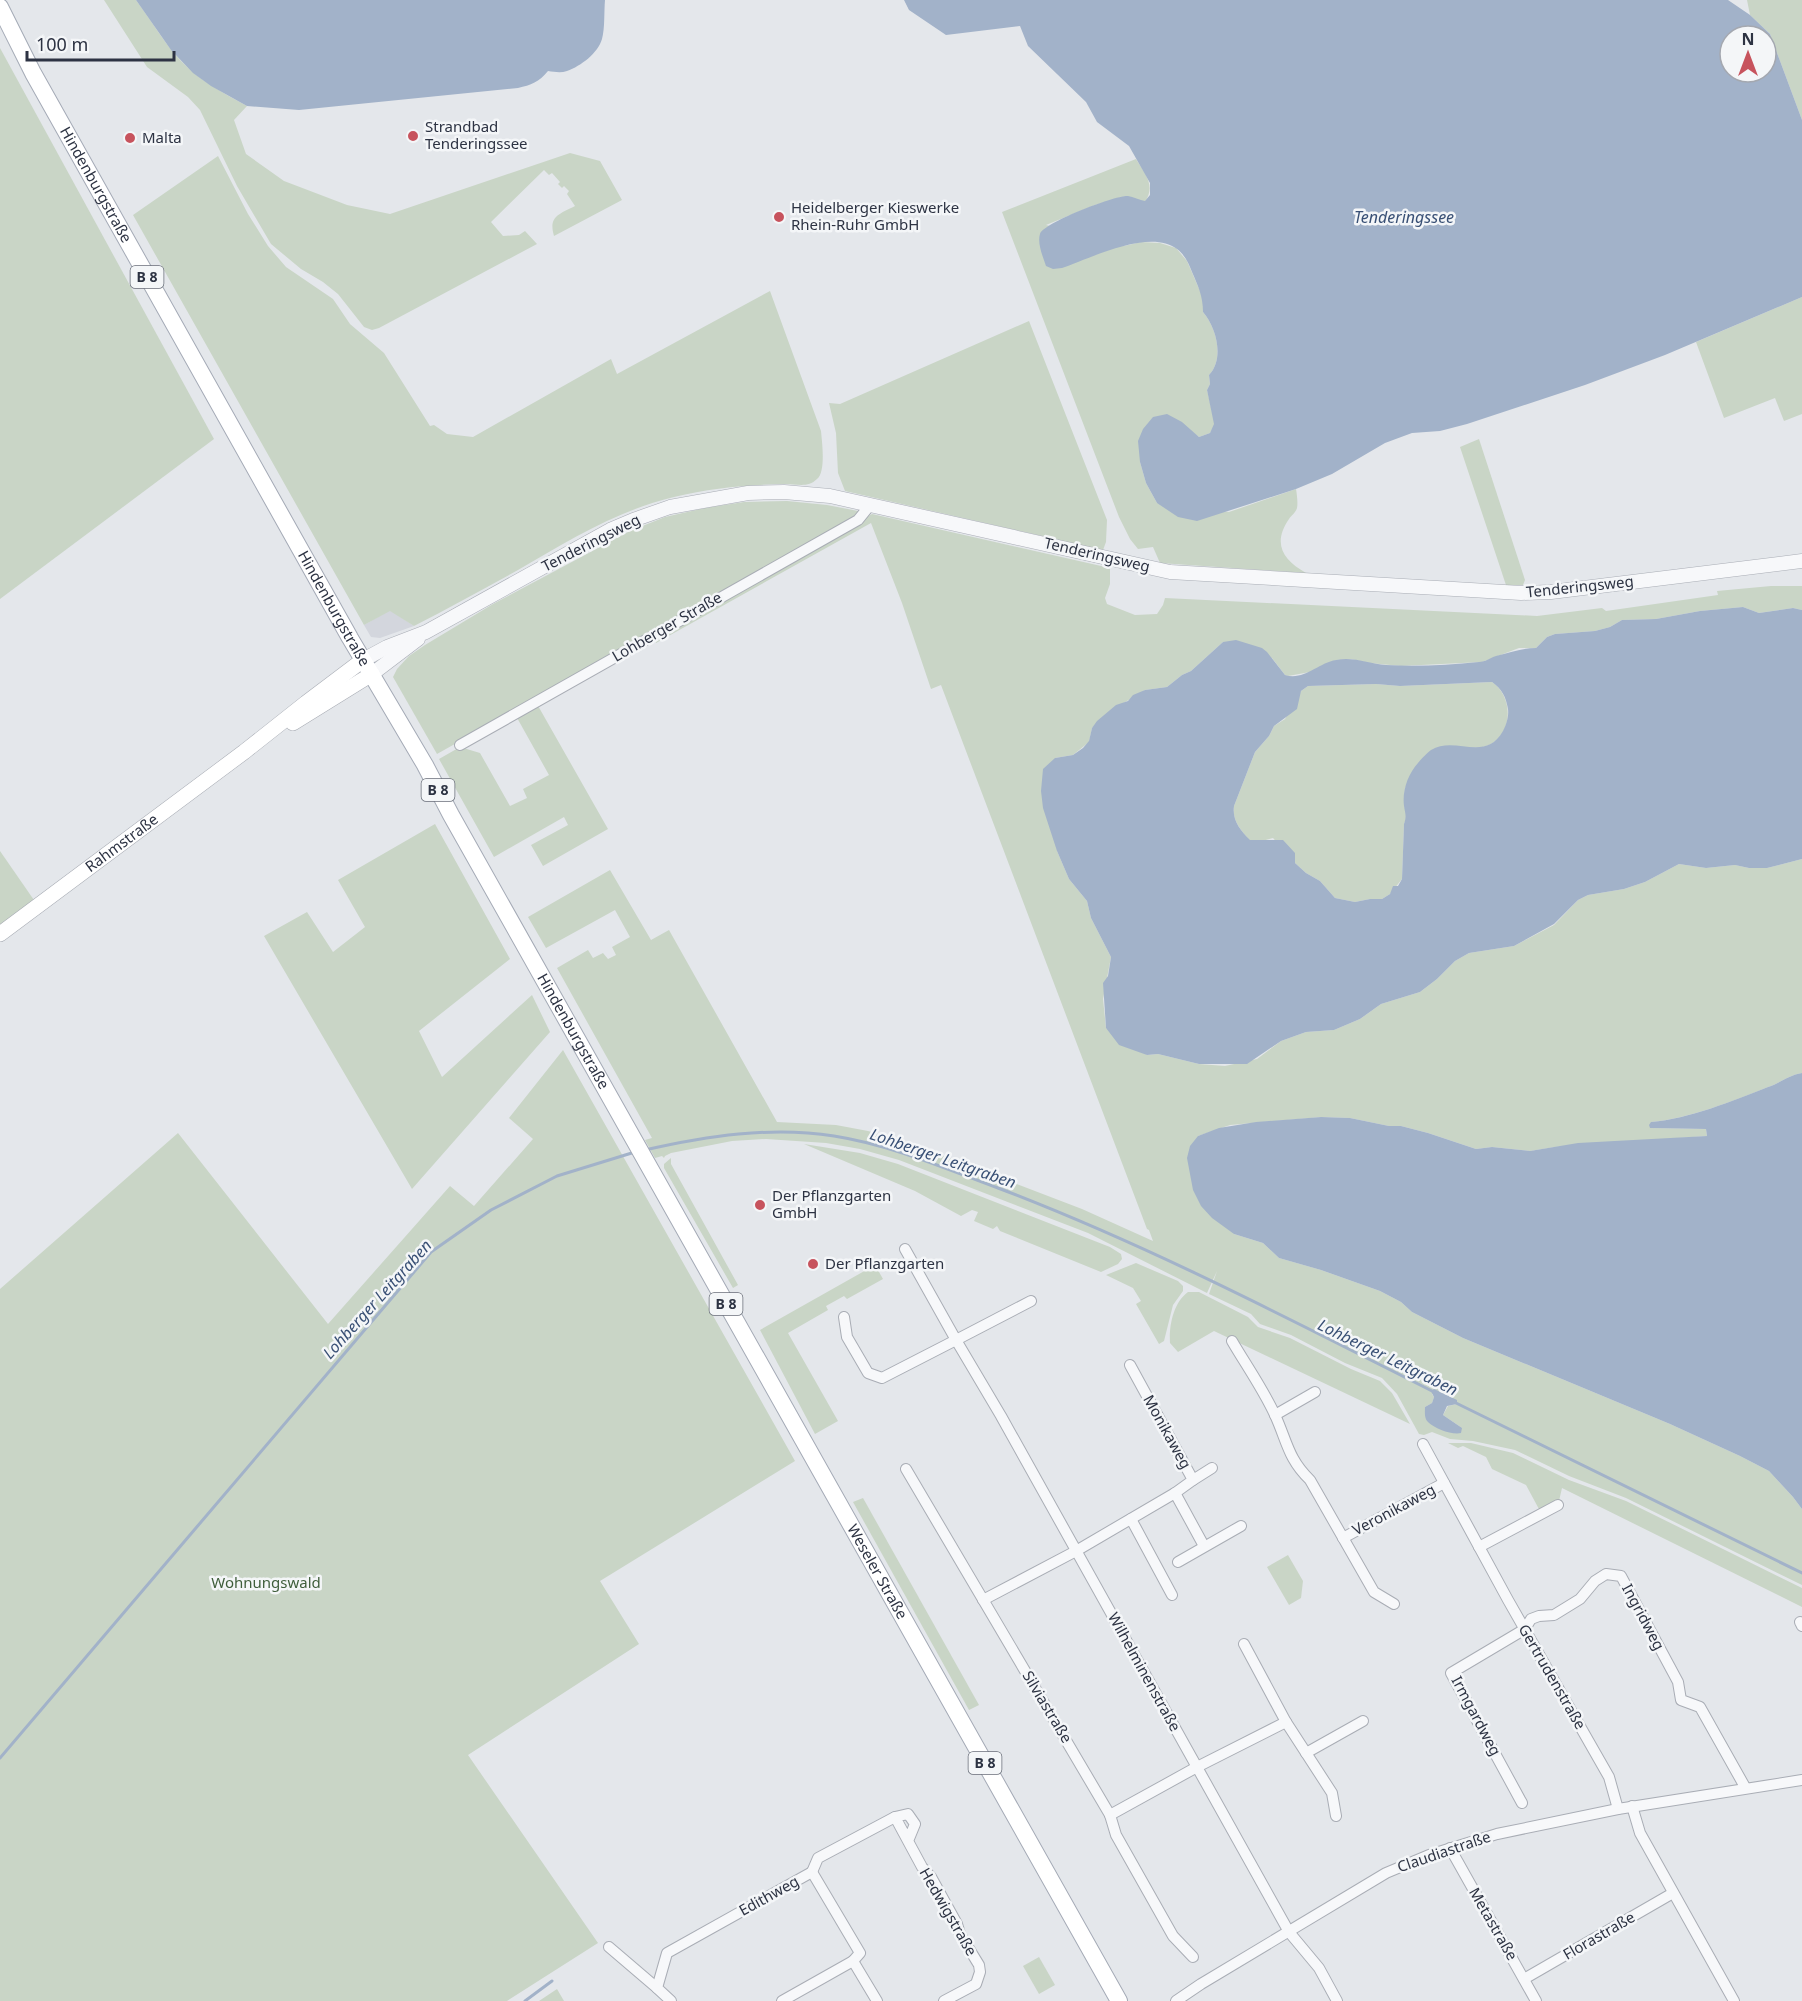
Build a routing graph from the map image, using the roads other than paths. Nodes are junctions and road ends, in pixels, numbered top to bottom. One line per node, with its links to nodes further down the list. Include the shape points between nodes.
1 (0, 7): 3 (main road, Hindenburgstraße / B 8)
2 (0, 19): 3 (main road, Hindenburgstraße / B 8)
3 (33, 73): 6 (main road, Hindenburgstraße / B 8)
4 (871, 504): 5 (street, Tenderingsweg, via 1170,572 1511,593 1551,592); 6 (street, Tenderingsweg, via 784,492 748,493 670,507 610,530 426,632 387,647); 7 (street, Lohberger Straße, via 858,520)
5 (1802, 561)
6 (367, 667): 8 (main road, Rahmstraße, via 306,703); 9 (main road, Hindenburgstraße / B 8)
7 (460, 746)
8 (0, 934)
9 (636, 1142): 61 (main road, Weseler Straße / B 8)
10 (905, 1249): 13 (street, Wilhelminenstraße)
11 (1031, 1300): 13 (street)
12 (844, 1317): 13 (street, via 847,1336 868,1373 882,1378)
13 (956, 1340): 30 (street, Wilhelminenstraße)
14 (1232, 1341): 17 (street, Veronikaweg)
15 (1130, 1365): 21 (street, Monikaweg)
16 (1315, 1392): 17 (street)
17 (1275, 1415): 27 (street, Veronikaweg, via 1284,1443)
18 (1423, 1444): 22 (street, Gertrudenstraße)
19 (1212, 1468): 21 (street)
20 (906, 1469): 33 (street, Silviastraße)
21 (1193, 1480): 23 (street, Monikaweg)
22 (1444, 1483): 27 (street, Veronikaweg); 29 (street, Gertrudenstraße)
23 (1175, 1493): 25 (street, Monikaweg); 28 (street, Monikaweg)
24 (1558, 1505): 29 (street)
25 (1131, 1519): 30 (street, Monikaweg); 32 (street)
26 (1241, 1527): 28 (street)
27 (1343, 1538): 34 (street, Veronikaweg, via 1374,1592)
28 (1204, 1546): 31 (street)
29 (1479, 1547): 35 (street, Gertrudenstraße)
30 (1076, 1551): 33 (street); 40 (street, Wilhelminenstraße)
31 (1178, 1562)
32 (1172, 1595)
33 (983, 1600): 46 (street, Silviastraße)
34 (1394, 1604)
35 (1525, 1629): 42 (street, Ingridweg, via 1531,1619 1554,1615 1580,1599 1606,1574 1621,1576 1678,1682 1681,1700 1700,1707); 43 (street, Irmgardweg, via 1451,1673); 45 (street, Gertrudenstraße, via 1609,1777)
36 (1244, 1644): 38 (street)
37 (1363, 1721): 39 (street)
38 (1286, 1722): 39 (street); 40 (street)
39 (1306, 1753): 47 (street, via 1332,1793)
40 (1197, 1767): 46 (street); 51 (street, Wilhelminenstraße)
41 (1801, 1781): 42 (street, Claudiastraße)
42 (1744, 1787): 44 (street, Claudiastraße)
43 (1522, 1803)
44 (1632, 1806): 45 (street, Claudiastraße); 50 (street, via 1640,1833)
45 (1618, 1809): 48 (street, Claudiastraße, via 1497,1834)
46 (1110, 1815): 53 (street, Silviastraße, via 1116,1835 1173,1936)
47 (1336, 1816)
48 (1450, 1848): 51 (street, Claudiastraße, via 1386,1873); 55 (street, Metastraße)
49 (812, 1872): 54 (street, Edithweg, via 860,1953); 56 (street, Edithweg, via 667,1953); 60 (street, Hedwigstraße, via 818,1858 895,1817 908,1814 913,1818 915,1824 908,1841 979,1965 976,1983)
50 (1673, 1893): 55 (street, Florastraße); 65 (street)
51 (1289, 1932): 62 (street, Claudiastraße); 63 (street, Wilhelminenstraße, via 1319,1968)
52 (609, 1947): 56 (street)
53 (1193, 1957)
54 (853, 1961): 58 (street); 59 (street, Edithweg)
55 (1524, 1979): 64 (street, Metastraße)
56 (657, 1988): 57 (street)
57 (672, 2001)
58 (782, 2001)
59 (878, 2001)
60 (944, 2001)
61 (1119, 2001)
62 (1176, 2001)
63 (1337, 2001)
64 (1536, 2001)
65 (1734, 2001)

